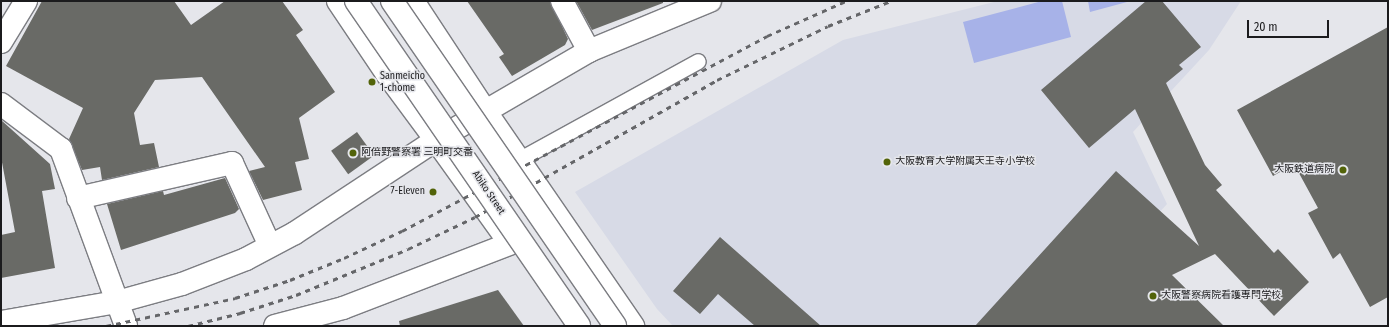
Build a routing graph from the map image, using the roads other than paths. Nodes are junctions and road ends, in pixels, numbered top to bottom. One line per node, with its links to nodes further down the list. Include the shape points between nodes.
1 (26, 1): 8 (street)
2 (338, 1): 13 (street, via 387,74)
3 (356, 1): 23 (street, Abiko Street, bridge)
4 (392, 1): 24 (street, bridge)
5 (413, 1): 12 (street)
6 (562, 1): 9 (street)
7 (710, 1): 9 (street)
8 (1, 42)
9 (589, 51): 12 (street)
10 (698, 61): 14 (lane)
11 (1, 104): 15 (street, via 61,149)
12 (486, 112): 13 (street); 14 (street)
13 (436, 140): 16 (street); 17 (street, via 295,233)
14 (518, 160): 25 (street)
15 (78, 198): 17 (street, via 232,163); 18 (street)
16 (510, 244): 21 (street, via 343,308); 22 (street)
17 (270, 246): 18 (street, via 213,274)
18 (117, 302): 19 (street); 20 (street)
19 (1, 322)
20 (126, 326)
21 (275, 326)
22 (567, 326)
23 (579, 326)
24 (615, 326)
25 (633, 326)

